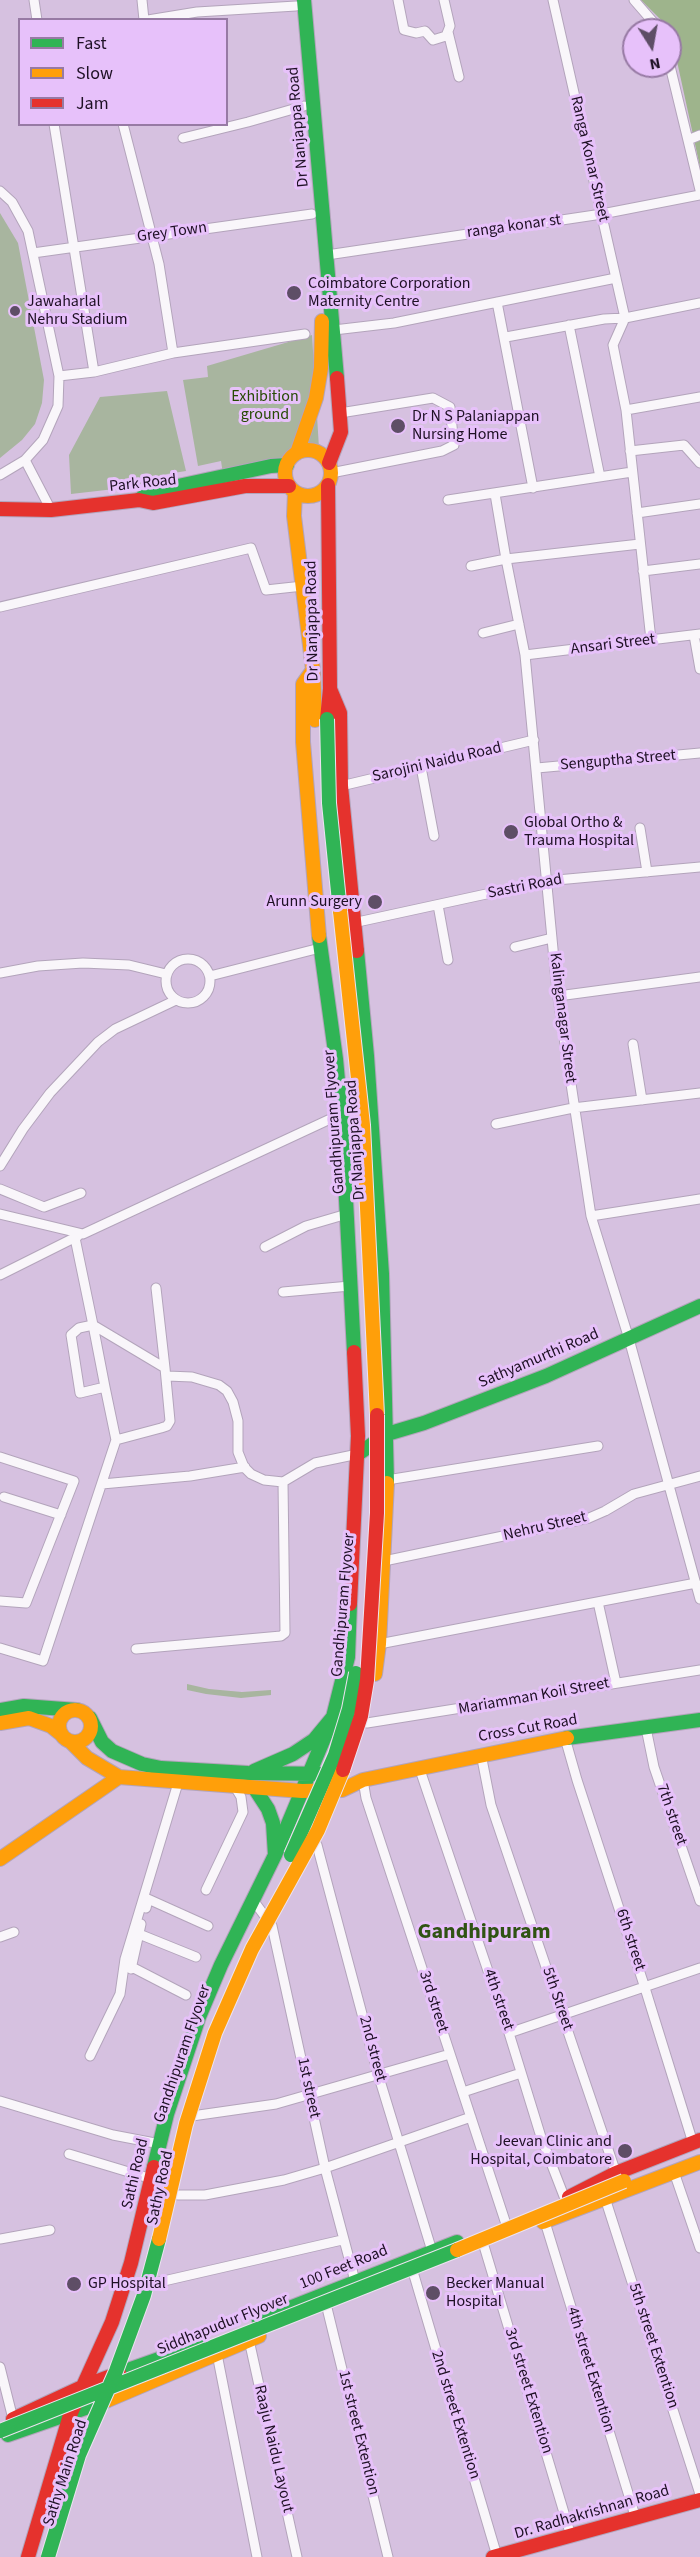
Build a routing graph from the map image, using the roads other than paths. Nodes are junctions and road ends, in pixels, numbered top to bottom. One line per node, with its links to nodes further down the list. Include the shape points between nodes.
1 (34, 0): 10 (street)
2 (142, 0): 11 (street)
3 (203, 0): 9 (street)
4 (398, 0): 14 (street, via 404,30 425,31 433,40)
5 (444, 0): 14 (street)
6 (553, 0): 27 (street, Ranga Konar Street)
7 (634, 0): 13 (street)
8 (298, 2): 9 (street); 17 (main road, Dr Nanjappa Road); 31 (main road, Dr Nanjappa Road)
9 (205, 11): 12 (street)
10 (37, 18)
11 (146, 18)
12 (159, 18)
13 (650, 18)
14 (448, 32): 15 (street)
15 (459, 77)
16 (673, 78): 22 (street)
17 (304, 105): 21 (street); 26 (main road, Dr Nanjappa Road)
18 (54, 126): 29 (street)
19 (123, 126): 28 (street)
20 (700, 135): 22 (street)
21 (183, 138)
22 (688, 140): 23 (street)
23 (700, 190)
24 (0, 191): 30 (street, via 12,202 28,231)
25 (700, 195): 27 (street, ranga konar st)
26 (312, 214): 28 (street, Grey Town); 33 (main road, Dr Nanjappa Road)
27 (602, 214): 31 (street, ranga konar st); 32 (street, Ranga Konar Street)
28 (150, 236): 29 (street, Grey Town); 41 (street, via 159,264)
29 (72, 248): 30 (street, Grey Town); 42 (street)
30 (33, 253): 43 (street)
31 (327, 255): 33 (main road, Dr Nanjappa Road)
32 (616, 278): 34 (street); 36 (street, Ranga Konar Street)
33 (326, 302): 38 (main road, Dr Nanjappa Road); 48 (main road, Dr Nanjappa Road, via 316,398)
34 (497, 302): 38 (street, via 394,323); 40 (street)
35 (700, 303): 36 (street)
36 (625, 318): 37 (street); 45 (street, via 613,345)
37 (569, 325): 40 (street); 55 (street)
38 (334, 330): 46 (main road, Dr Nanjappa Road)
39 (305, 334): 41 (street)
40 (506, 337): 56 (street)
41 (173, 353): 42 (street)
42 (94, 372): 43 (street)
43 (59, 376): 49 (street, via 58,406 43,440)
44 (700, 397): 45 (street)
45 (626, 410): 47 (street)
46 (340, 413): 53 (main road, Dr Nanjappa Road, via 341,432); 53 (street, via 433,398 450,406 454,445 442,451)
47 (630, 451): 50 (street, via 684,445); 52 (street)
48 (297, 453): 51 (main road); 53 (main road, via 319,453)
49 (25, 460): 54 (street); 63 (street)
50 (700, 463)
51 (287, 465): 57 (main road, via 285,472); 59 (main road, via 150,492)
52 (632, 472): 55 (street); 64 (street)
53 (329, 474): 57 (main road, via 316,495 302,495); 79 (main road, Dr Nanjappa Road)
54 (0, 476)
55 (600, 477): 56 (street)
56 (533, 488): 58 (street)
57 (292, 489): 59 (main road, Park Road, via 245,486 153,502); 70 (main road, Dr Nanjappa Road)
58 (495, 494): 60 (street); 66 (street)
59 (139, 500): 63 (main road, Park Road)
60 (448, 500)
61 (700, 504): 64 (street)
62 (0, 509): 63 (main road, Park Road)
63 (51, 510)
64 (637, 513): 65 (street)
65 (640, 544): 66 (street); 69 (street)
66 (506, 559): 68 (street); 72 (street, Kalinganagar Street)
67 (700, 564): 69 (street)
68 (471, 566)
69 (644, 571): 75 (street)
70 (303, 586): 71 (street, via 266,590 251,548); 78 (main road, Dr Nanjappa Road)
71 (0, 607)
72 (519, 624): 73 (street); 76 (street, Kalinganagar Street)
73 (483, 633)
74 (697, 635): 75 (street, Ansari Street); 77 (street)
75 (651, 640): 76 (street, Ansari Street)
76 (525, 655): 81 (street, Kalinganagar Street)
77 (700, 669)
78 (313, 670): 80 (main road, Gandhipuram Flyover); 95 (main road, Dr Nanjappa Road, via 303,684 303,742)
79 (330, 689): 80 (main road, Gandhipuram Flyover); 85 (main road, Dr Nanjappa Road, via 340,713)
80 (321, 719): 238 (main road, Gandhipuram Flyover, bridge, via 318,802 353,1127 370,1472 355,1678 338,1748 307,1823 232,1968 206,2030 176,2122 133,2294 107,2367 68,2455); 239 (main road, Gandhipuram Flyover, bridge, via 363,1125 378,1431 367,1680 361,1716 337,1787 318,1830 252,1949 215,2032 186,2124 144,2295 79,2455)
81 (534, 740): 83 (street, Sarojini Naidu Road); 84 (street, Kalinganagar Street)
82 (700, 753): 84 (street, Senguptha Street)
83 (421, 767): 85 (street, Sarojini Naidu Road); 87 (street)
84 (537, 768): 90 (street, Kalinganagar Street)
85 (341, 786): 92 (main road, Dr Nanjappa Road)
86 (640, 828): 89 (street)
87 (434, 836)
88 (700, 867): 89 (street, Sastri Road)
89 (647, 872): 90 (street, Sastri Road)
90 (546, 880): 91 (street, Sastri Road); 93 (street, Kalinganagar Street)
91 (438, 905): 92 (street, Sastri Road); 96 (street)
92 (353, 923): 127 (main road, Dr Nanjappa Road, via 377,1193)
93 (552, 938): 94 (street); 101 (street, Kalinganagar Street)
94 (515, 947)
95 (320, 948): 99 (street); 107 (main road, Dr Nanjappa Road)
96 (448, 960)
97 (0, 973): 98 (street, via 83,963 129,965)
98 (166, 974): 99 (street, via 175,962 189,958 203,963); 102 (street, via 167,988)
99 (210, 976): 102 (street, via 208,990 198,1001)
100 (700, 977): 101 (street)
101 (558, 996): 106 (street, Kalinganagar Street)
102 (176, 1000): 109 (street, via 115,1029 98,1042 50,1093)
103 (633, 1044): 105 (street)
104 (700, 1093): 105 (street)
105 (642, 1100): 106 (street)
106 (573, 1108): 108 (street); 115 (street, Kalinganagar Street)
107 (341, 1114): 114 (main road, Dr Nanjappa Road); 116 (street)
108 (496, 1124)
109 (0, 1166)
110 (0, 1189): 111 (street, via 44,1207)
111 (81, 1193)
112 (700, 1199): 115 (street)
113 (0, 1214): 116 (street)
114 (347, 1214): 117 (street, via 306,1226); 119 (main road, Dr Nanjappa Road)
115 (591, 1216): 124 (street, Kalinganagar Street)
116 (79, 1236): 118 (street); 123 (street)
117 (265, 1247)
118 (0, 1275)
119 (350, 1286): 121 (street); 130 (main road, Dr Nanjappa Road)
120 (156, 1288): 125 (street)
121 (283, 1292)
122 (700, 1306): 124 (main road, Sathyamurthi Road)
123 (93, 1325): 125 (street); 126 (street); 126 (street, via 79,1328 71,1335 80,1393)
124 (629, 1339): 127 (main road, Sathyamurthi Road, via 537,1380); 137 (street, Kalinganagar Street)
125 (166, 1372): 128 (street, via 170,1421 167,1426); 132 (street, via 219,1385 227,1391 238,1421 238,1452)
126 (105, 1387): 128 (street)
127 (387, 1434): 130 (main road, Sathyamurthi Road); 134 (main road, Dr Nanjappa Road)
128 (116, 1440): 136 (street)
129 (598, 1446): 134 (street)
130 (358, 1454): 135 (street, via 315,1463); 152 (main road, Dr Nanjappa Road, via 348,1657)
131 (0, 1457): 139 (street, via 74,1481)
132 (245, 1467): 135 (street, via 264,1480); 136 (street)
133 (700, 1476): 137 (street, Nehru Street)
134 (387, 1480): 140 (main road, Dr Nanjappa Road)
135 (283, 1482): 147 (street, via 285,1633)
136 (102, 1484): 146 (street, via 43,1661)
137 (669, 1484): 140 (street, Nehru Street, via 634,1494 589,1518); 141 (street, Kalinganagar Street)
138 (4, 1497): 139 (street)
139 (60, 1515): 143 (street, via 26,1604)
140 (384, 1562): 145 (main road, Dr Nanjappa Road)
141 (696, 1583): 142 (street, Kalinganagar Street); 144 (street)
142 (700, 1599)
143 (0, 1601)
144 (598, 1602): 145 (street); 149 (street)
145 (379, 1644): 155 (main road, Dr Nanjappa Road)
146 (0, 1648)
147 (136, 1649)
148 (700, 1670): 149 (street, Mariamman Koil Street)
149 (616, 1683): 155 (street, Mariamman Koil Street)
150 (0, 1710): 151 (main road, via 60,1707)
151 (85, 1714): 157 (main road, via 92,1731 83,1740); 157 (main road, via 68,1712 63,1716 59,1728); 161 (main road, Cross Cut Road, via 112,1751 142,1764)
152 (333, 1717): 161 (main road, via 314,1740 293,1754); 163 (main road, Dr Nanjappa Road)
153 (700, 1720): 156 (main road, Cross Cut Road)
154 (0, 1723): 157 (main road, via 29,1718 51,1726)
155 (367, 1724): 164 (main road, Dr Nanjappa Road)
156 (646, 1728): 158 (main road, Cross Cut Road); 176 (street, 7th street, via 654,1767)
157 (66, 1738): 162 (main road, via 87,1758)
158 (565, 1738): 159 (main road, Cross Cut Road); 185 (street, 6th street)
159 (480, 1754): 160 (main road, Cross Cut Road); 187 (street, 5th Street, via 491,1805)
160 (419, 1767): 164 (main road, Cross Cut Road); 188 (street, 4th street)
161 (248, 1773): 163 (main road, Cross Cut Road)
162 (114, 1774): 165 (main road); 171 (main road); 173 (main road)
163 (310, 1774): 164 (main road, Cross Cut Road); 169 (main road, Sathi Road)
164 (356, 1777): 168 (main road, Dr Nanjappa Road); 189 (street, 3rd street)
165 (178, 1783): 166 (main road); 183 (street)
166 (235, 1787): 167 (main road); 174 (street, via 243,1812)
167 (255, 1789): 169 (main road); 172 (main road, via 273,1823)
168 (342, 1790): 169 (main road); 170 (main road, Sathy Road)
169 (302, 1791): 172 (main road, Sathi Road)
170 (317, 1845): 178 (main road, Sathy Road); 192 (street, 2nd street)
171 (0, 1851)
172 (275, 1855): 175 (main road, Sathi Road)
173 (0, 1859)
174 (206, 1890)
175 (253, 1900): 178 (street, 1st street); 199 (main road, Sathi Road, via 199,2017)
176 (700, 1901)
177 (208, 1926): 180 (street, via 148,1899)
178 (272, 1926): 194 (street, 1st street); 196 (main road, Sathy Road, via 223,2032)
179 (14, 1932): 181 (street)
180 (139, 1934): 182 (street); 183 (street)
181 (0, 1937)
182 (196, 1957)
183 (127, 1966): 186 (street); 190 (street, via 120,1994)
184 (700, 1968): 185 (street)
185 (645, 1988): 187 (street); 200 (street, 6th street)
186 (186, 1995)
187 (562, 2015): 188 (street); 205 (street, 5th Street)
188 (509, 2033): 191 (street, 4th street)
189 (450, 2054): 192 (street); 193 (street, 3rd street)
190 (90, 2056)
191 (521, 2073): 193 (street); 209 (street, 4th street)
192 (378, 2074): 194 (street); 198 (street, 2nd street)
193 (463, 2092): 197 (street, 3rd street)
194 (310, 2095): 196 (street); 203 (street, 1st street)
195 (0, 2101): 199 (street, via 113,2135)
196 (192, 2116): 207 (main road, Sathy Road)
197 (471, 2117): 198 (street); 211 (street, 3rd street)
198 (399, 2142): 203 (street); 217 (street, 2nd street)
199 (160, 2144): 206 (main road, Sathi Road)
200 (698, 2146): 205 (main road, Siddhapudur Flyover, via 641,2177)
201 (69, 2154): 206 (street)
202 (700, 2162): 204 (main road, 100 Feet Road)
203 (325, 2168): 207 (street, via 247,2188); 214 (street, 1st street)
204 (674, 2172): 208 (main road, 100 Feet Road); 216 (street)
205 (620, 2177): 209 (main road, 100 Feet Road); 230 (main road, Siddhapudur Flyover, bridge, via 464,2247)
206 (152, 2180): 226 (main road, Sathi Road, via 112,2322)
207 (178, 2195): 220 (main road, Sathy Road)
208 (605, 2198): 210 (main road, 100 Feet Road); 232 (street, 5th street Extention)
209 (565, 2199): 211 (main road, 100 Feet Road)
210 (544, 2222): 215 (main road, 100 Feet Road); 234 (street, 4th street Extention)
211 (506, 2224): 217 (main road, 100 Feet Road)
212 (50, 2230): 213 (street)
213 (0, 2240)
214 (342, 2240): 219 (street, 1st street); 220 (street)
215 (484, 2246): 218 (main road, 100 Feet Road); 235 (street, 3rd street Extention)
216 (700, 2248)
217 (432, 2251): 218 (main road, 100 Feet Road)
218 (411, 2267): 219 (main road, 100 Feet Road); 221 (main road, 100 Feet Road); 236 (street, 2nd street Extention)
219 (355, 2281): 225 (main road, 100 Feet Road)
220 (155, 2283): 225 (main road, Sathy Road)
221 (327, 2308): 222 (main road, 100 Feet Road); 243 (street, 1st street Extention)
222 (249, 2340): 223 (main road, 100 Feet Road); 242 (street, Raaju Naidu Layout)
223 (217, 2354): 227 (main road, 100 Feet Road); 241 (street, Raaju Naidu Layout)
224 (0, 2367): 229 (street)
225 (122, 2372): 226 (main road, 100 Feet Road); 227 (main road, Sathy Road)
226 (84, 2386): 228 (main road, Sathi Road); 229 (main road, 100 Feet Road)
227 (108, 2400): 228 (main road, 100 Feet Road); 240 (main road, Sathy Main Road)
228 (70, 2415): 229 (main road, 100 Feet Road); 237 (main road, Sathy Main Road)
229 (10, 2426): 231 (main road, 100 Feet Road)
230 (0, 2432)
231 (0, 2437)
232 (700, 2494)
233 (700, 2500): 234 (main road, Dr. Radhakrishnan Road)
234 (636, 2519): 235 (main road, Dr. Radhakrishnan Road)
235 (571, 2536): 236 (main road, Dr. Radhakrishnan Road)
236 (503, 2556)
237 (28, 2557)
238 (38, 2557)
239 (48, 2557)
240 (57, 2557)
241 (257, 2557)
242 (297, 2557)
243 (388, 2557)

